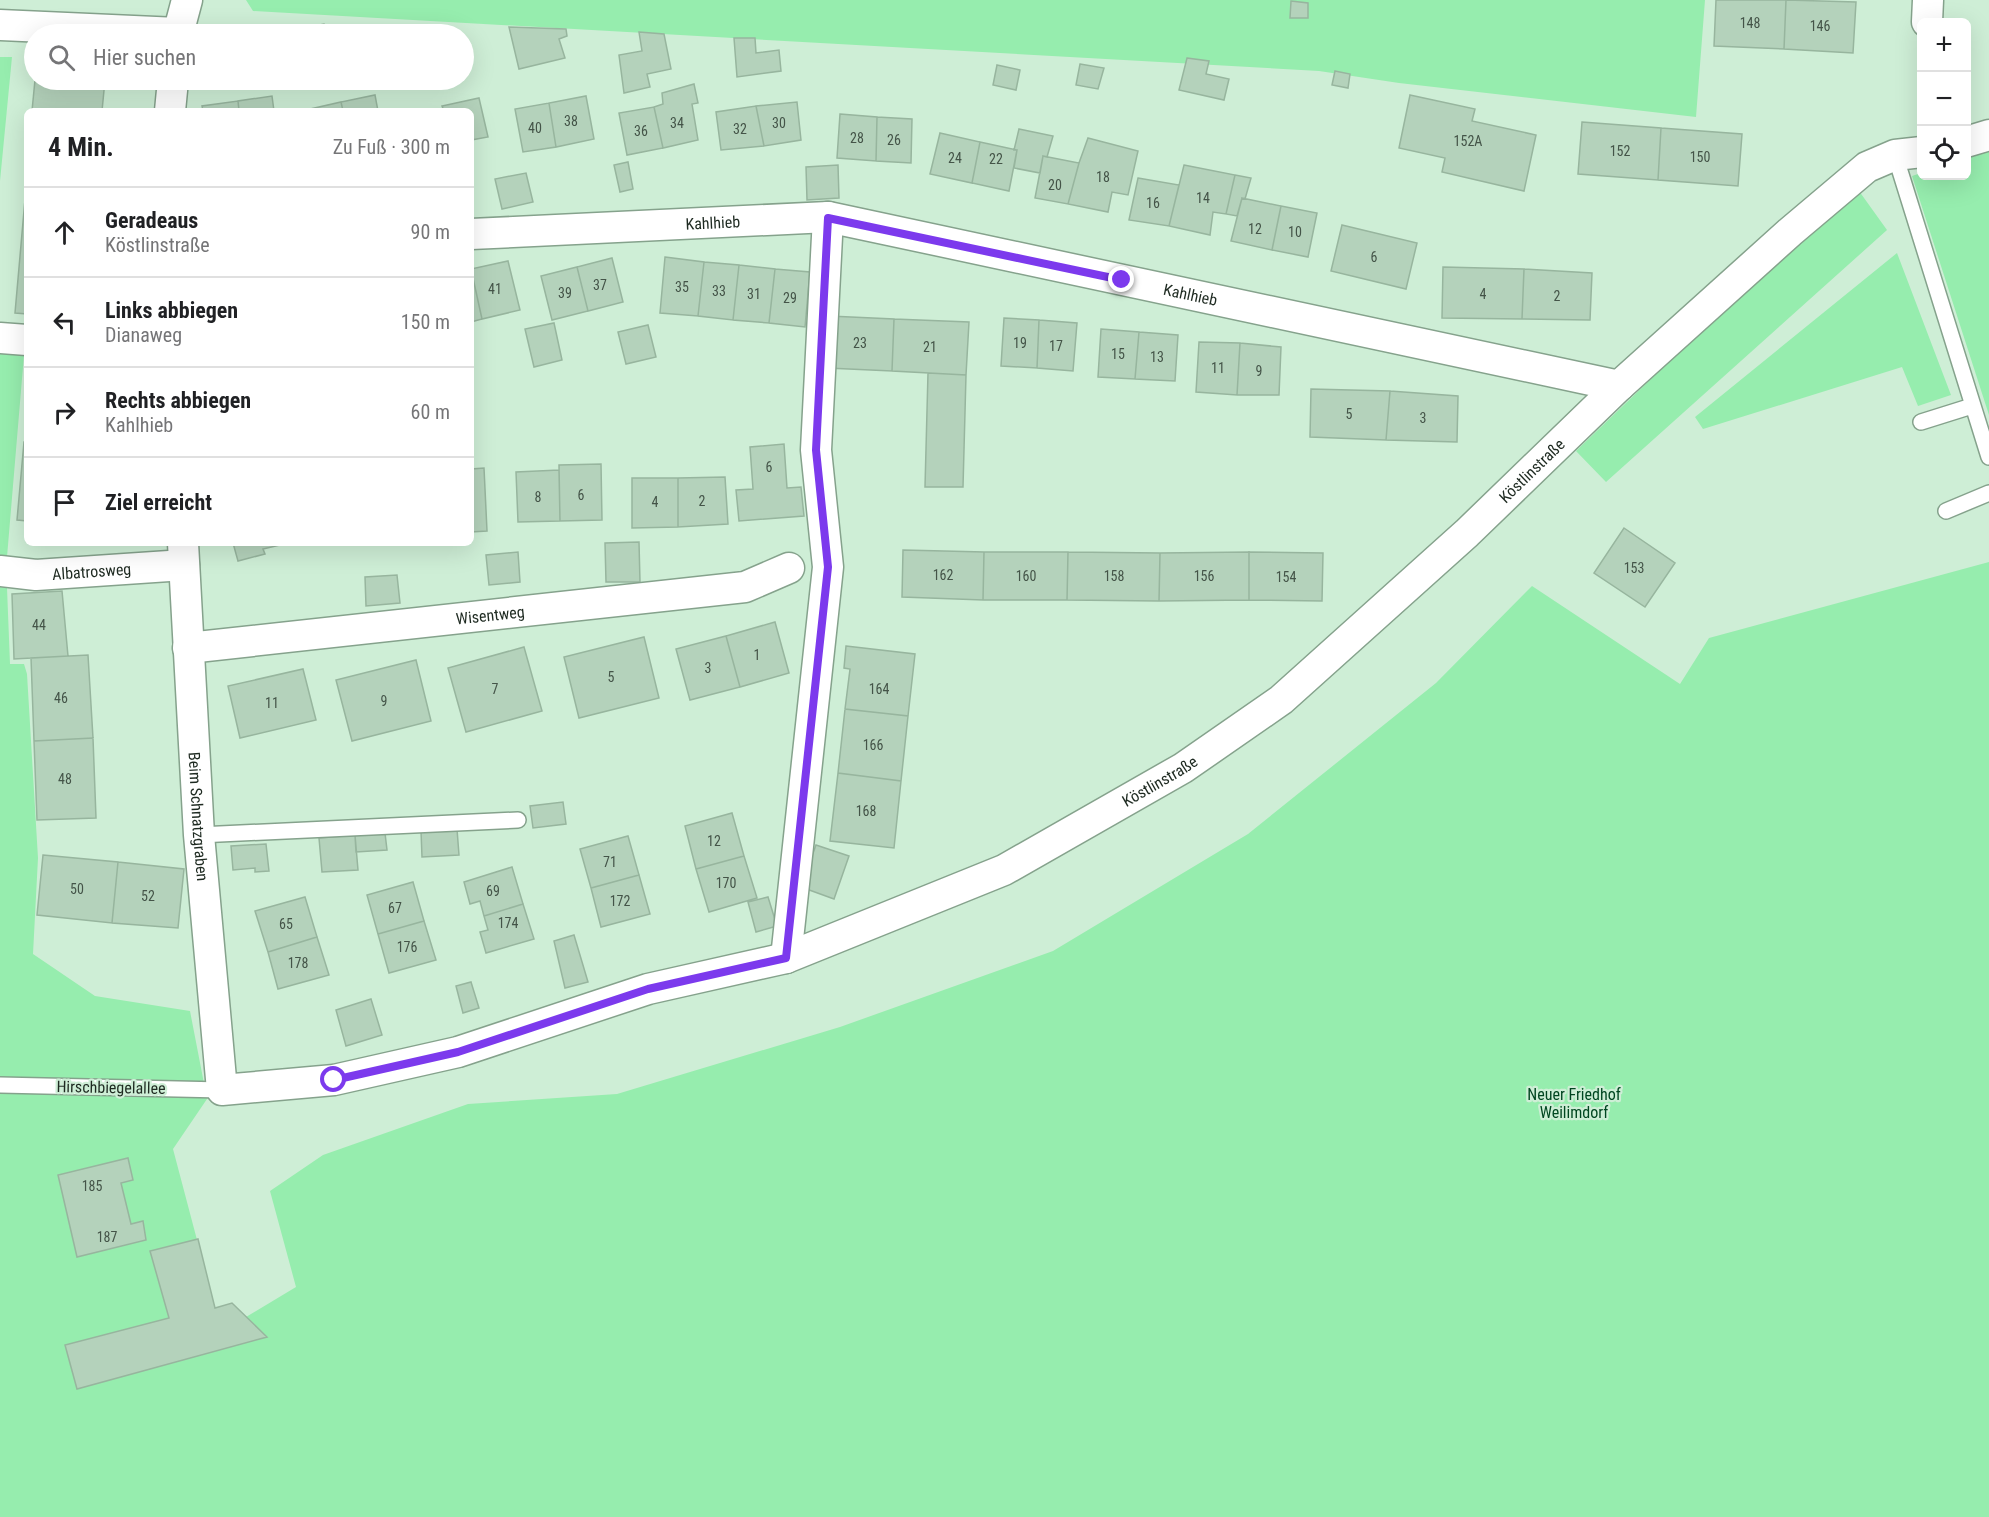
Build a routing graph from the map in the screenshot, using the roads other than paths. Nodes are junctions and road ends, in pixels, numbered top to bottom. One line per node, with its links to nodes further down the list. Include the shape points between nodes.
1 (187, 0): 4 (street)
2 (1928, 0): 3 (street)
3 (1927, 18)
4 (181, 24)
5 (0, 25): 6 (street)
6 (24, 26)
7 (172, 90): 8 (street)
8 (170, 108)
9 (1989, 135): 10 (street)
10 (1971, 140)
11 (1908, 154): 16 (street, Köstlinstraße, via 1867,167); 17 (lane)
12 (828, 218): 13 (street, Kahlhieb); 16 (street, Kahlhieb); 28 (street, via 816,450 828,567)
13 (474, 234)
14 (0, 338): 15 (street)
15 (24, 340)
16 (1619, 386): 28 (street, Köstlinstraße, via 1467,533 1281,700 1191,762 1004,870)
17 (1972, 406): 18 (lane); 19 (lane)
18 (1921, 422)
19 (1989, 457)
20 (1989, 493): 21 (lane)
21 (1946, 511)
22 (183, 554): 24 (street, Albatrosweg, via 36,575); 25 (street, Beim Schnatzgraben)
23 (789, 568): 25 (street, Wisentweg, via 745,587)
24 (0, 571)
25 (188, 648): 27 (street, Beim Schnatzgraben)
26 (518, 820): 27 (lane)
27 (199, 835): 30 (street, Beim Schnatzgraben)
28 (786, 958): 30 (street, Köstlinstraße, via 648,989 458,1052 334,1080)
29 (0, 1085): 30 (lane, Hirschbiegelallee)
30 (222, 1089)

